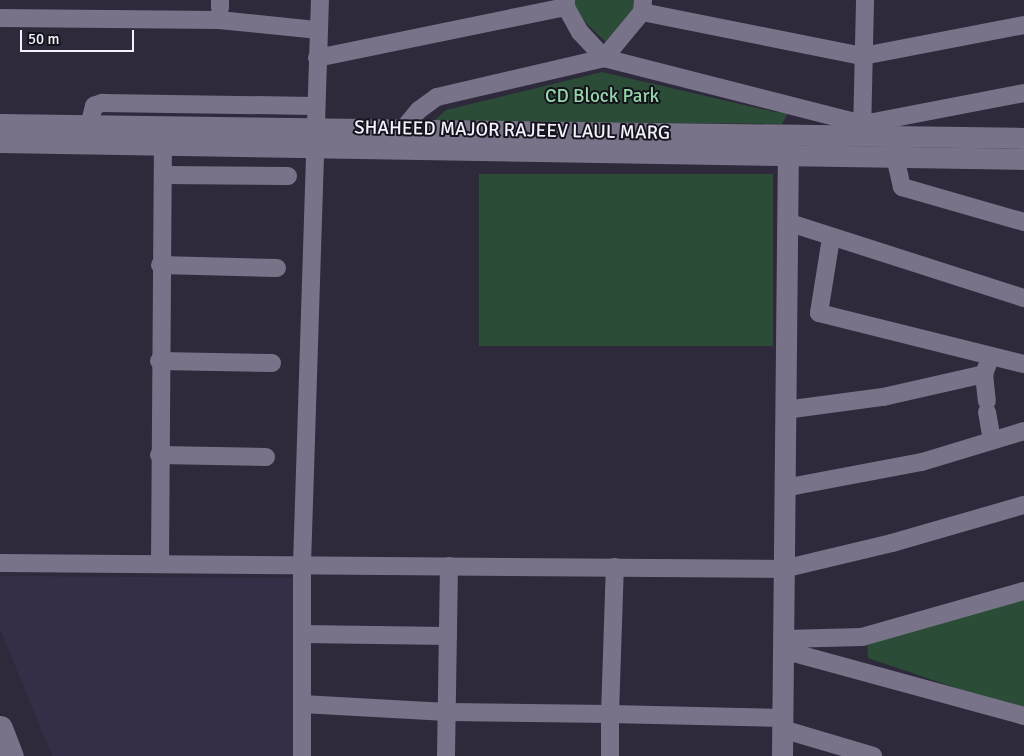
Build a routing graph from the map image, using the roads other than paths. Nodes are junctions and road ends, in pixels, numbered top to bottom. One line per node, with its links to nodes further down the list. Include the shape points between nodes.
1 (320, 0): 7 (street)
2 (865, 0): 8 (street)
3 (566, 3): 9 (street); 10 (street, via 580,32)
4 (642, 6): 8 (street); 10 (street)
5 (0, 18): 7 (street, via 220,20 247,26)
6 (1024, 25): 8 (street)
7 (318, 30): 9 (street)
8 (863, 56): 18 (street)
9 (317, 58): 12 (street)
10 (604, 58): 15 (street, via 436,97); 18 (street)
11 (1024, 93): 18 (street)
12 (315, 106): 14 (street, via 102,103 94,106); 17 (street)
13 (0, 124): 14 (street, SHAHEED MAJOR RAJEEV LAUL MARG)
14 (88, 126): 17 (street, SHAHEED MAJOR RAJEEV LAUL MARG)
15 (405, 127): 17 (street, SHAHEED MAJOR RAJEEV LAUL MARG); 20 (street, SHAHEED MAJOR RAJEEV LAUL MARG)
16 (1024, 138): 18 (street, SHAHEED MAJOR RAJEEV LAUL MARG)
17 (314, 139): 20 (street, SHAHEED MAJOR RAJEEV LAUL MARG); 21 (street, SHAHEED MAJOR RAJEEV LAUL MARG); 46 (street)
18 (863, 139): 20 (street, SHAHEED MAJOR RAJEEV LAUL MARG); 22 (street, SHAHEED MAJOR RAJEEV LAUL MARG)
19 (0, 142): 21 (street, SHAHEED MAJOR RAJEEV LAUL MARG)
20 (788, 145): 26 (street)
21 (163, 146): 24 (street)
22 (895, 156): 23 (street, SHAHEED MAJOR RAJEEV LAUL MARG); 27 (street, via 902,187)
23 (1024, 159)
24 (163, 175): 25 (street); 29 (street)
25 (288, 176)
26 (788, 222): 28 (street); 37 (street)
27 (1024, 222)
28 (831, 238): 31 (street); 32 (street, via 818,313)
29 (160, 265): 30 (street); 33 (street)
30 (277, 268)
31 (1024, 298)
32 (992, 356): 35 (street); 36 (street)
33 (159, 360): 34 (street); 40 (street)
34 (272, 363)
35 (1024, 364)
36 (984, 374): 37 (street, via 883,396); 39 (street)
37 (785, 410): 42 (street)
38 (1024, 431): 39 (street)
39 (992, 440): 42 (street, via 922,462)
40 (159, 455): 41 (street); 45 (street)
41 (266, 457)
42 (784, 488): 49 (street)
43 (1024, 505): 49 (street, via 892,543)
44 (0, 563): 45 (street)
45 (160, 564): 46 (street)
46 (302, 565): 47 (street); 51 (street)
47 (449, 566): 48 (street); 52 (street)
48 (616, 567): 49 (street); 56 (street)
49 (783, 569): 53 (street)
50 (1024, 591): 53 (street, via 862,637)
51 (302, 634): 52 (street); 54 (street)
52 (448, 636): 55 (street)
53 (784, 644): 57 (street); 58 (street)
54 (302, 704): 55 (street); 61 (street)
55 (446, 712): 56 (street); 62 (street)
56 (610, 714): 58 (street); 63 (street)
57 (1024, 716)
58 (782, 723): 64 (street); 65 (street)
59 (0, 728): 60 (main road)
60 (11, 756)
61 (302, 756)
62 (446, 756)
63 (610, 756)
64 (782, 756)
65 (873, 756)

